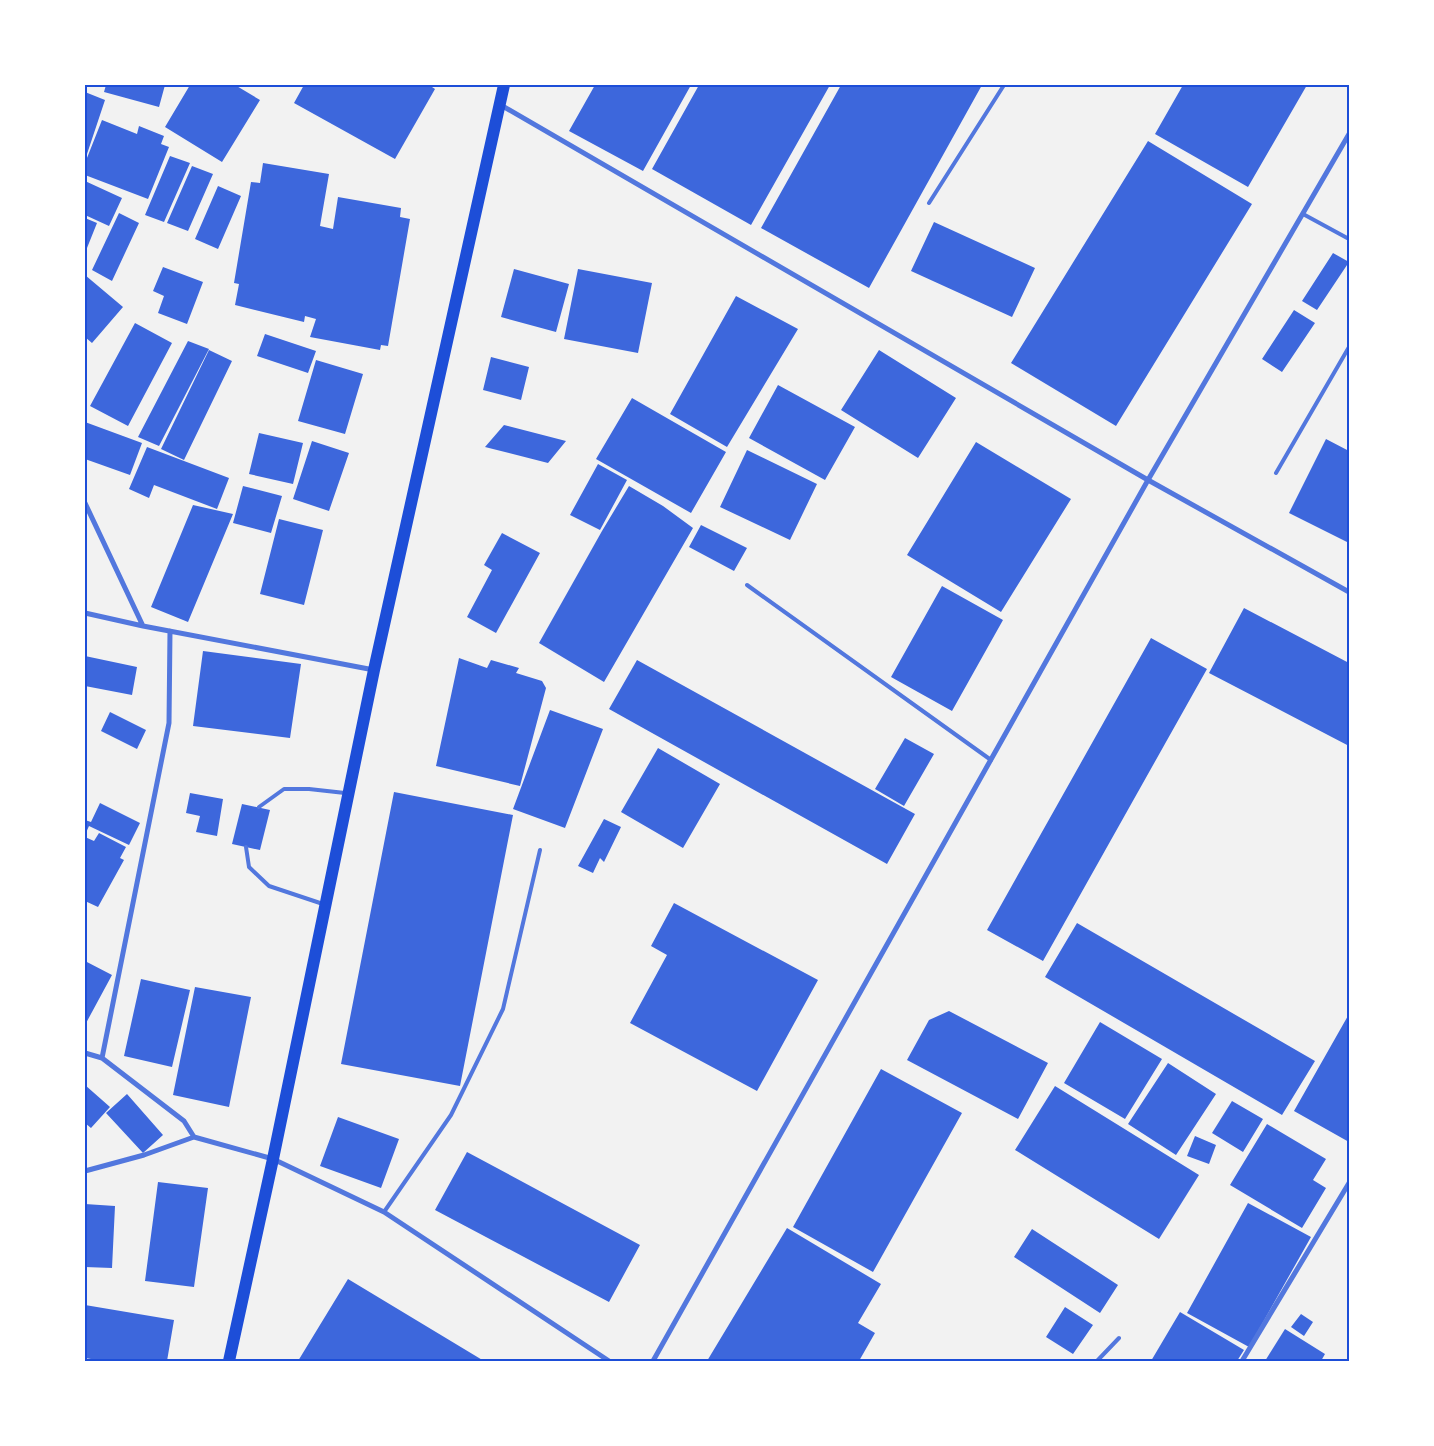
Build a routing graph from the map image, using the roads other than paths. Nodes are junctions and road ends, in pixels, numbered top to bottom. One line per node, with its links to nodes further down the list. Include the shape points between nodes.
1 (504, 85): 3 (main road)
2 (1004, 85): 5 (lane)
3 (499, 104): 10 (street); 17 (main road)
4 (1349, 134): 6 (street)
5 (929, 203)
6 (1303, 214): 7 (lane); 10 (street)
7 (1349, 239)
8 (1349, 346): 9 (lane)
9 (1276, 473)
10 (1148, 480): 13 (street); 18 (street)
11 (85, 504): 15 (street)
12 (747, 585): 18 (lane)
13 (1349, 592)
14 (85, 613): 15 (street)
15 (143, 626): 16 (street)
16 (170, 631): 17 (street); 25 (street, via 169,723)
17 (374, 670): 19 (main road)
18 (991, 760): 35 (street)
19 (348, 794): 20 (lane, via 284,788); 23 (main road)
20 (259, 807)
21 (246, 847): 23 (lane, via 249,867 269,886)
22 (540, 850): 30 (lane, via 503,1009 451,1115)
23 (324, 904): 27 (main road)
24 (85, 1053): 25 (street)
25 (102, 1058): 26 (street, via 184,1122)
26 (194, 1137): 27 (street); 28 (street)
27 (273, 1159): 30 (street); 33 (main road)
28 (85, 1171)
29 (1349, 1183): 37 (street)
30 (384, 1212): 32 (street)
31 (1119, 1338): 36 (lane)
32 (602, 1359): 34 (street)
33 (228, 1361)
34 (609, 1361)
35 (653, 1361)
36 (1097, 1361)
37 (1242, 1361)

